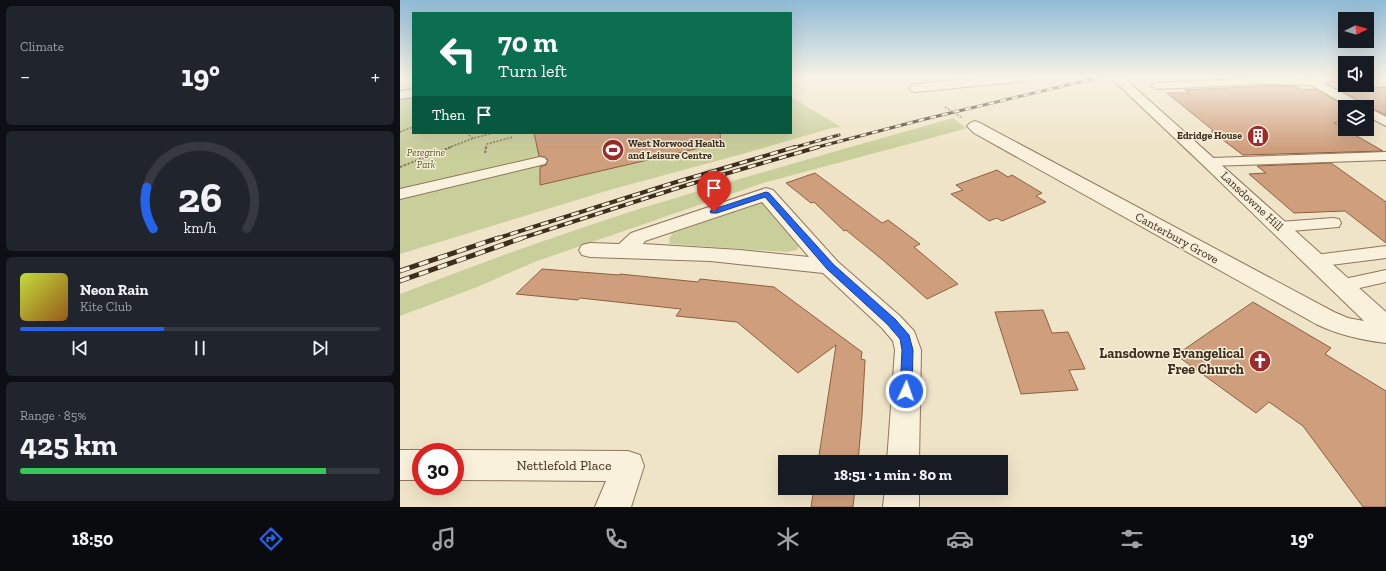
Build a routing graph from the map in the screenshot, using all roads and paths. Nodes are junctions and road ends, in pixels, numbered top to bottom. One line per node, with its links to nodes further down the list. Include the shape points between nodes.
1 (1142, 101): 15 (street, Lansdowne Hill)
2 (945, 107): 4 (path, bridge)
3 (1374, 115): 5 (lane)
4 (968, 121): 28 (street, Canterbury Grove, via 1325,318 1362,331)
5 (1386, 122)
6 (412, 127): 7 (path)
7 (400, 132)
8 (468, 134): 11 (path)
9 (489, 134): 11 (path)
10 (511, 134): 12 (path, via 514,137)
11 (474, 138): 16 (path)
12 (487, 144)
13 (1386, 156): 15 (lane)
14 (540, 161): 17 (lane)
15 (1210, 162): 19 (street, Lansdowne Hill)
16 (400, 167)
17 (400, 194)
18 (1333, 223): 19 (lane)
19 (1278, 227): 23 (street, Lansdowne Hill)
20 (590, 250): 21 (street)
21 (624, 250): 24 (street, via 776,260); 24 (street, via 638,237 766,194)
22 (1386, 252): 23 (lane)
23 (1315, 262): 26 (street, Lansdowne Hill)
24 (830, 267): 29 (street, via 905,338 908,350)
25 (1386, 276): 26 (lane)
26 (1342, 286): 27 (street, Lansdowne Hill)
27 (1386, 327)
28 (1386, 333)
29 (903, 455)
30 (400, 465): 31 (street)
31 (412, 465)
32 (464, 465): 34 (street, Nettlefold Place, via 628,466)
33 (902, 495): 35 (street)
34 (613, 507)
35 (901, 507)

